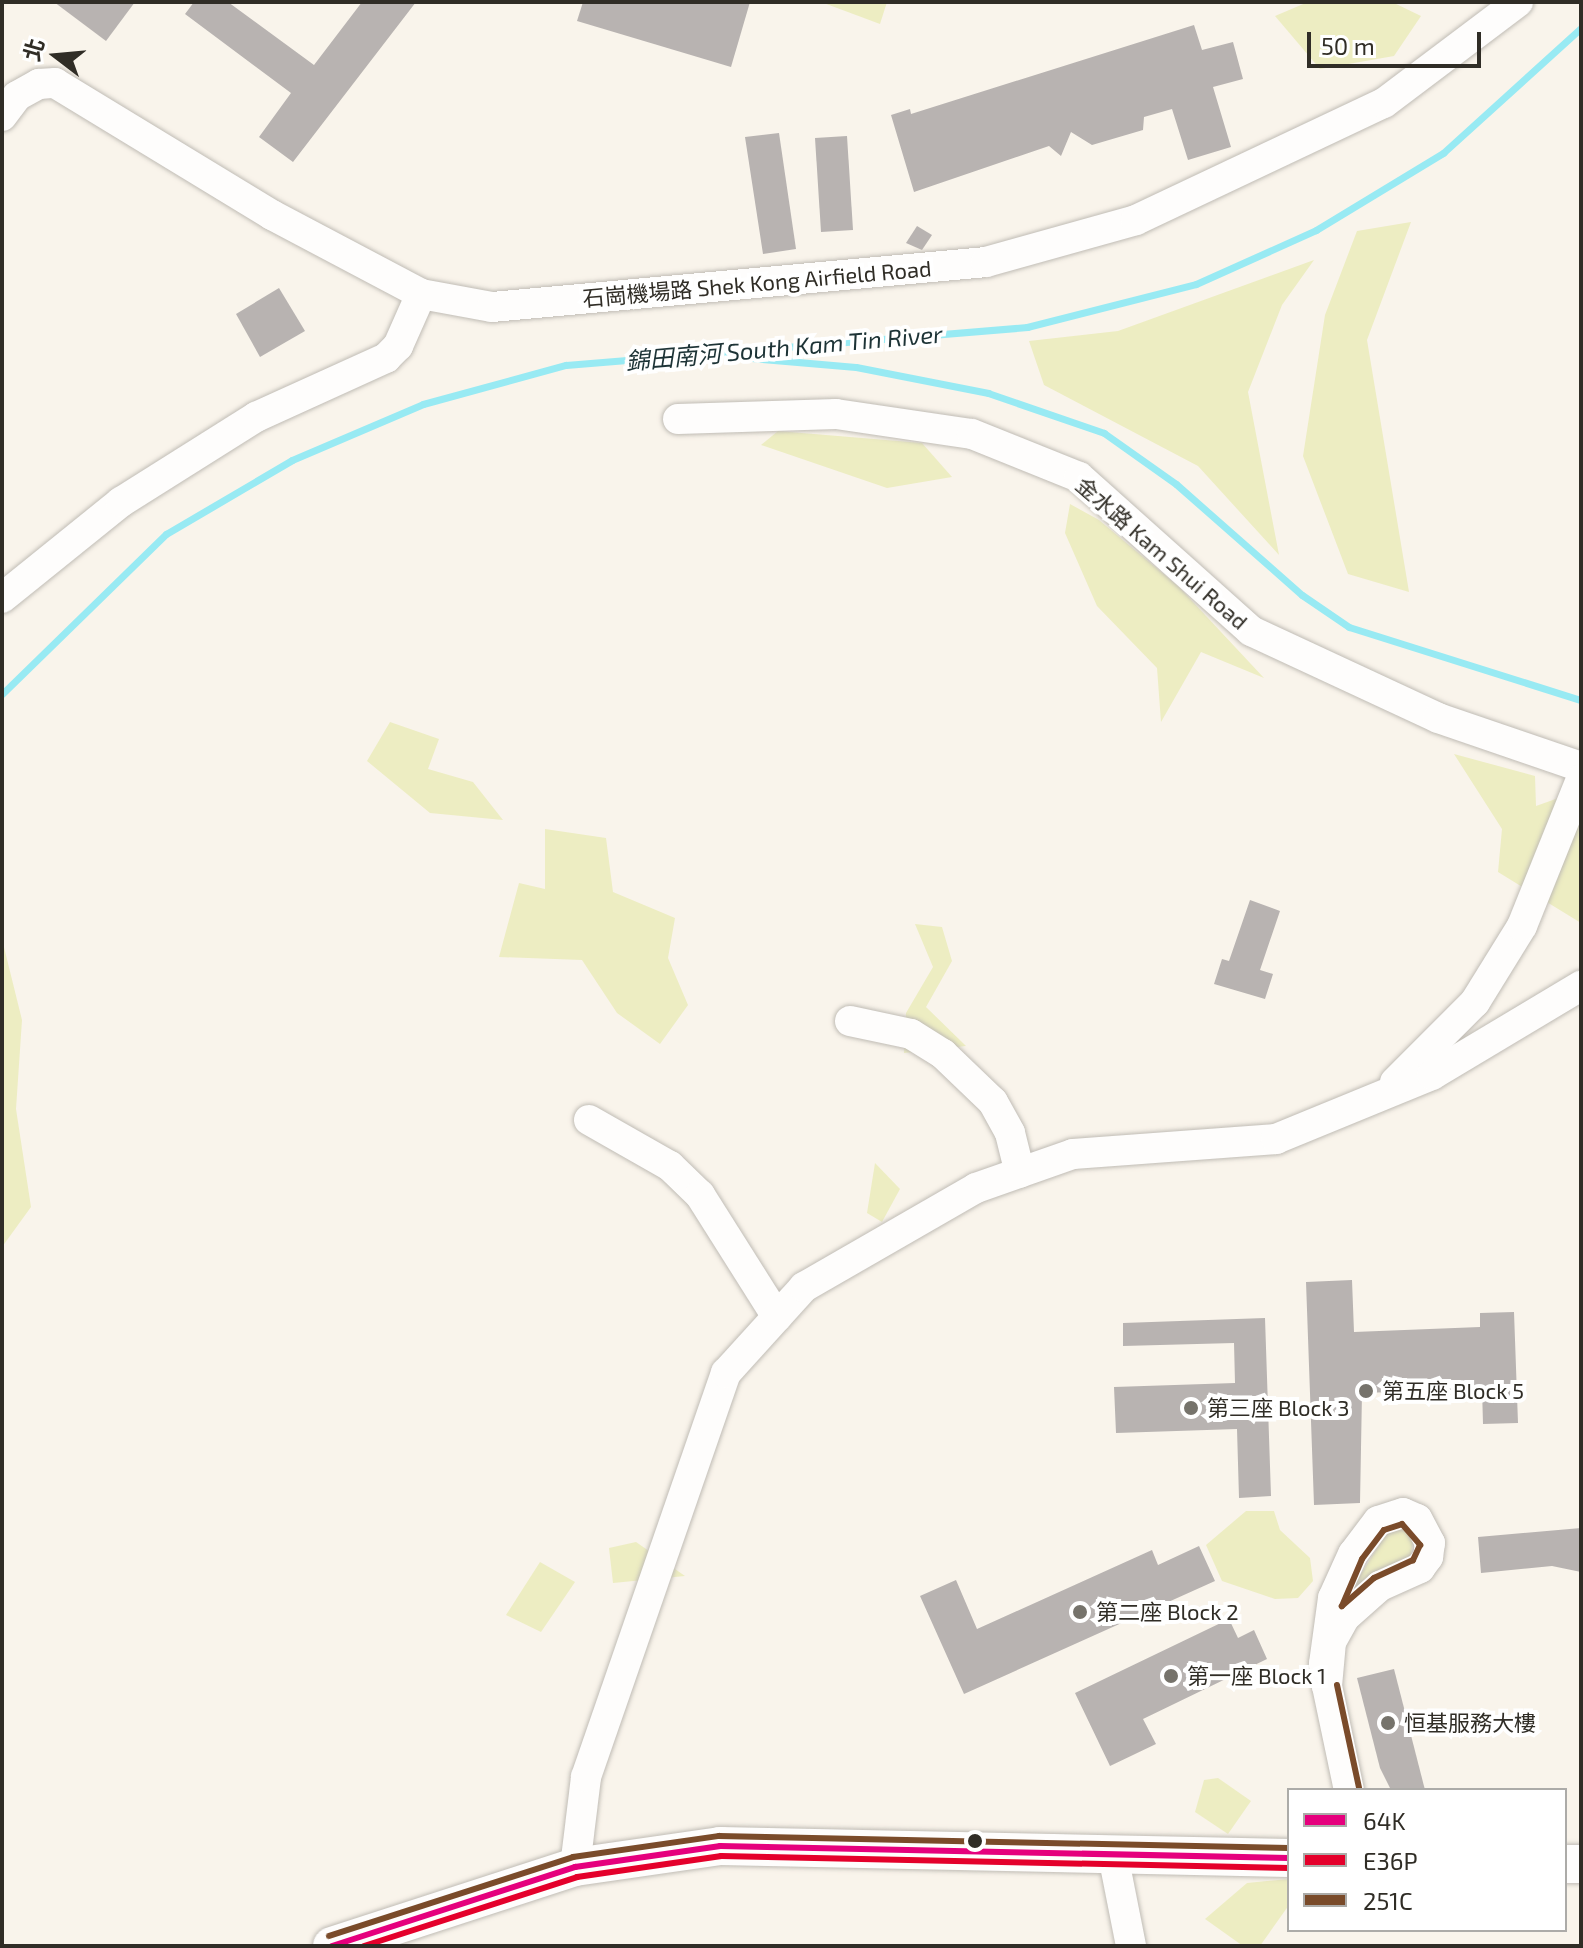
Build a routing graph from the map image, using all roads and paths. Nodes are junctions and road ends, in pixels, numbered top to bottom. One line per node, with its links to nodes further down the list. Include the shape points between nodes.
1 (1518, 2): 3 (street, 石崗機場路 Shek Kong Airfield Road, via 1384,103 1259,165 1136,220 986,262 492,307)
2 (2, 116): 3 (street, 石崗機場路 Shek Kong Airfield Road, via 17,96 39,84 55,83 272,215)
3 (421, 294): 5 (street, via 398,346 386,358 256,417 121,502)
4 (678, 419): 6 (street, 金水路 Kam Shui Road, via 836,414 972,434 1079,477 1251,631 1438,718)
5 (2, 598)
6 (1581, 767)
7 (1581, 779): 10 (street, via 1522,926 1475,1002)
8 (1581, 986): 10 (street, via 1432,1075)
9 (850, 1021): 12 (street, via 911,1034 943,1054 993,1102 1010,1133)
10 (1389, 1090): 12 (street, via 1276,1139 1073,1154)
11 (589, 1120): 13 (street, via 670,1166 700,1195)
12 (1020, 1173): 13 (street, via 976,1188 844,1263 804,1287)
13 (777, 1317): 18 (street, via 726,1373 586,1777)
14 (1327, 1686): 14 (street, via 1326,1623 1341,1575 1378,1521 1403,1513 1417,1519 1430,1543 1428,1557 1420,1568 1380,1586 1345,1617 1331,1642); 15 (street)
15 (1349, 1788)
16 (1113, 1855): 17 (main road); 18 (main road, via 720,1846); 20 (street)
17 (1287, 1858)
18 (575, 1867): 19 (main road)
19 (332, 1946)
20 (1131, 1946)

